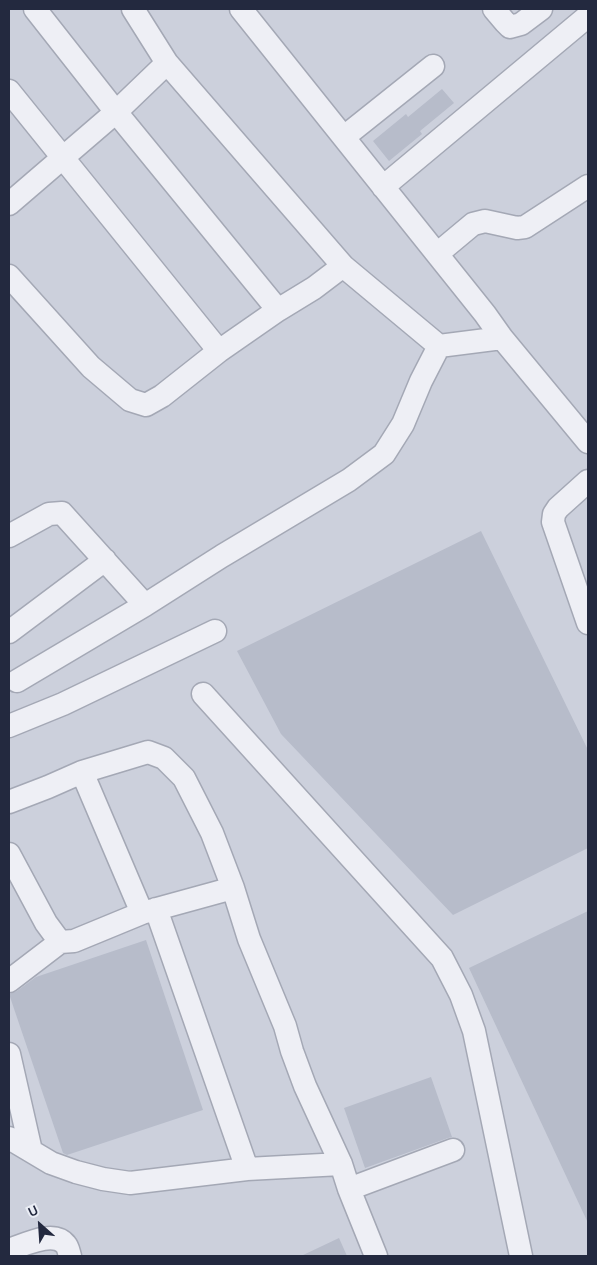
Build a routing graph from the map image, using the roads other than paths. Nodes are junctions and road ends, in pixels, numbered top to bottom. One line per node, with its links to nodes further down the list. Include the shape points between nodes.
1 (35, 9): 10 (lane)
2 (132, 9): 7 (lane)
3 (241, 9): 11 (lane)
4 (494, 9): 5 (lane, via 510,26 521,24)
5 (541, 9)
6 (588, 16): 14 (lane)
7 (167, 63): 10 (lane); 17 (lane)
8 (433, 66): 11 (lane)
9 (9, 91): 12 (lane)
10 (116, 112): 12 (lane); 19 (lane)
11 (344, 137): 14 (lane)
12 (63, 158): 15 (lane); 22 (lane)
13 (588, 186): 16 (lane, via 525,227 485,221 474,224)
14 (384, 187): 16 (lane)
15 (11, 199)
16 (437, 254): 20 (lane)
17 (343, 266): 19 (lane); 21 (lane)
18 (9, 276): 22 (lane, via 91,367 130,400 146,405)
19 (278, 310): 22 (lane)
20 (502, 338): 21 (lane); 23 (lane)
21 (440, 346): 27 (lane, via 421,381 404,424 384,454 349,480)
22 (219, 351)
23 (588, 442)
24 (588, 481): 28 (lane, via 558,508 553,522)
25 (9, 536): 26 (lane, via 49,514 62,513)
26 (105, 560): 27 (lane); 30 (lane)
27 (146, 605): 31 (lane)
28 (588, 623)
29 (215, 631): 33 (lane, via 63,704)
30 (9, 632)
31 (17, 681)
32 (203, 694): 51 (lane, via 442,958 461,995 474,1031)
33 (9, 726)
34 (82, 772): 35 (lane); 37 (lane, via 148,752 164,758 184,778 212,833); 38 (lane)
35 (9, 802)
36 (9, 854): 39 (lane, via 46,923)
37 (233, 888): 38 (lane); 45 (lane, via 305,1086)
38 (149, 911): 39 (lane, via 74,941); 46 (lane)
39 (60, 942): 40 (lane)
40 (9, 981)
41 (9, 1054): 44 (lane)
42 (9, 1138): 44 (lane)
43 (453, 1150): 47 (lane)
44 (31, 1151): 46 (lane, via 76,1172 130,1182)
45 (341, 1164): 46 (lane); 47 (lane)
46 (247, 1169)
47 (348, 1189): 50 (lane)
48 (9, 1250): 49 (lane, via 44,1238 56,1238 66,1245)
49 (70, 1256)
50 (376, 1256)
51 (521, 1256)

